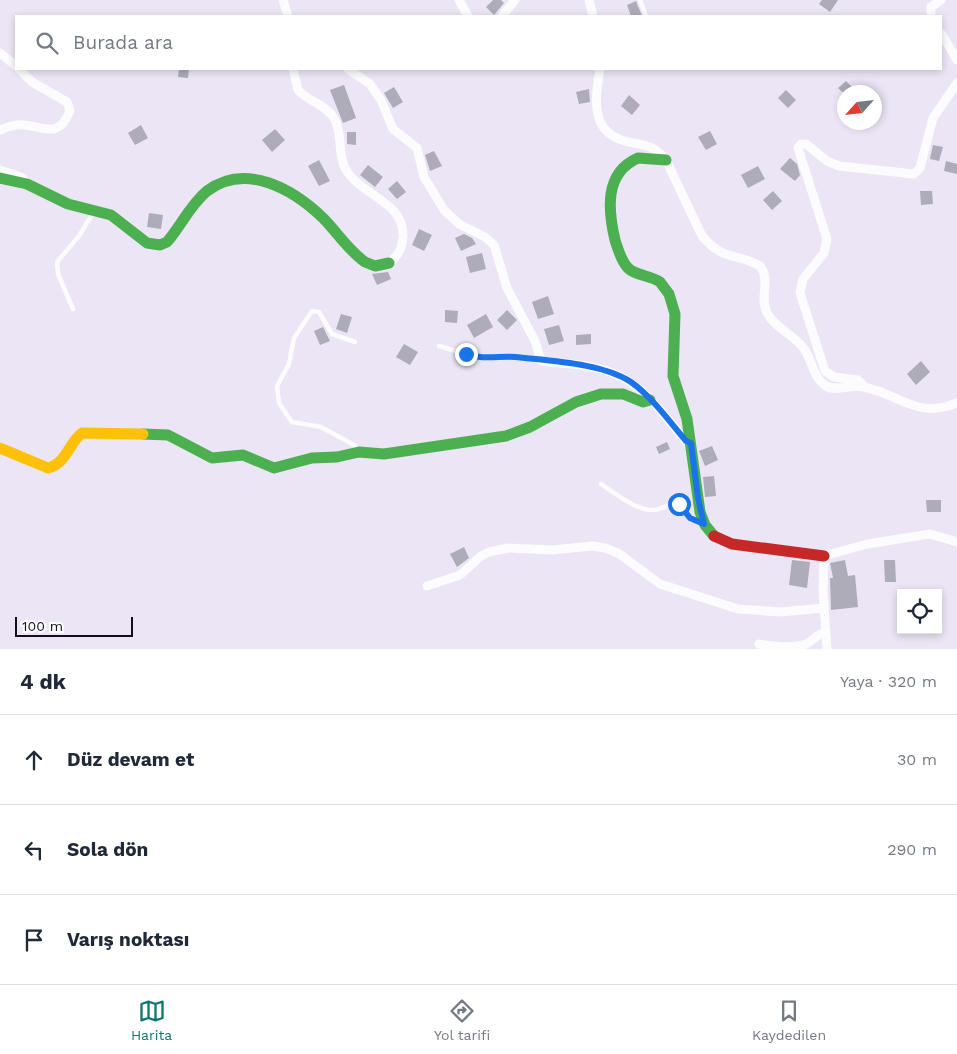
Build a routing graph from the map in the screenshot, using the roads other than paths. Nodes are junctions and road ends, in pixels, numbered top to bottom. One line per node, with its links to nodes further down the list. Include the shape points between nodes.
1 (283, 0): 7 (street)
2 (459, 0): 8 (street)
3 (515, 0): 9 (street)
4 (589, 0): 10 (street)
5 (640, 0): 11 (lane)
6 (941, 0): 12 (street, via 931,8)
7 (288, 15)
8 (467, 15)
9 (503, 15)
10 (592, 15)
11 (646, 15)
12 (931, 15)
13 (942, 35): 15 (street)
14 (0, 53): 16 (street)
15 (957, 60)
16 (15, 65)
17 (20, 70): 22 (street, via 32,82 67,102 70,111 63,123 50,130 22,124)
18 (293, 70): 28 (street, via 298,90 334,119 341,159 348,174 387,204 402,227 401,249)
19 (349, 70): 32 (street, via 370,84 381,100 393,129 419,151 424,177 444,210 459,224 494,245 507,288 535,341)
20 (600, 70): 23 (street, via 595,103 600,121 620,139 648,144)
21 (957, 83): 33 (street, via 933,118 920,168 914,174 838,166 806,144 798,148 828,243 803,279 801,298 825,371 834,377 858,380)
22 (0, 130)
23 (666, 160): 33 (street, via 708,244 726,256 756,264 764,270 766,311 804,349 819,381 830,388); 36 (street, via 640,157 629,163 612,185 610,204 624,264 633,271 651,275 669,293 677,325 673,378 685,410)
24 (0, 170): 26 (street, via 24,178)
25 (0, 178): 26 (street)
26 (27, 184): 27 (street, via 68,204)
27 (95, 210): 28 (street, via 111,215 147,243 160,245 167,242 200,199 214,187 234,180 270,182 292,193 326,220 364,261 376,266); 29 (lane, via 83,231 57,262 58,274)
28 (389, 263)
29 (73, 310)
30 (355, 342): 38 (lane, via 335,336 319,312 312,312 297,332 289,364 277,391 279,403 290,420 299,425 321,427 354,445)
31 (439, 346): 32 (lane, via 476,357)
32 (541, 361): 34 (street, via 616,374)
33 (863, 386): 35 (street, via 927,409)
34 (650, 400): 36 (street); 38 (street, via 643,402 622,394 601,394 576,402 506,436 423,450 384,454)
35 (957, 403)
36 (691, 443): 40 (street)
37 (0, 448): 38 (street, via 48,468 63,461 77,437 90,432 168,435 212,458 243,456 270,468)
38 (359, 452)
39 (601, 484): 40 (lane, via 648,510 679,504 690,518)
40 (704, 524): 42 (street, via 714,537 735,544)
41 (957, 542): 42 (street, via 930,534 867,544)
42 (824, 556): 44 (street)
43 (427, 586): 44 (street, via 460,575 489,552 508,548 552,550 592,546 618,553 660,584 738,608 780,612)
44 (824, 608): 45 (street)
45 (826, 633): 46 (street, via 817,634 806,645); 47 (street)
46 (759, 644)
47 (827, 649)

